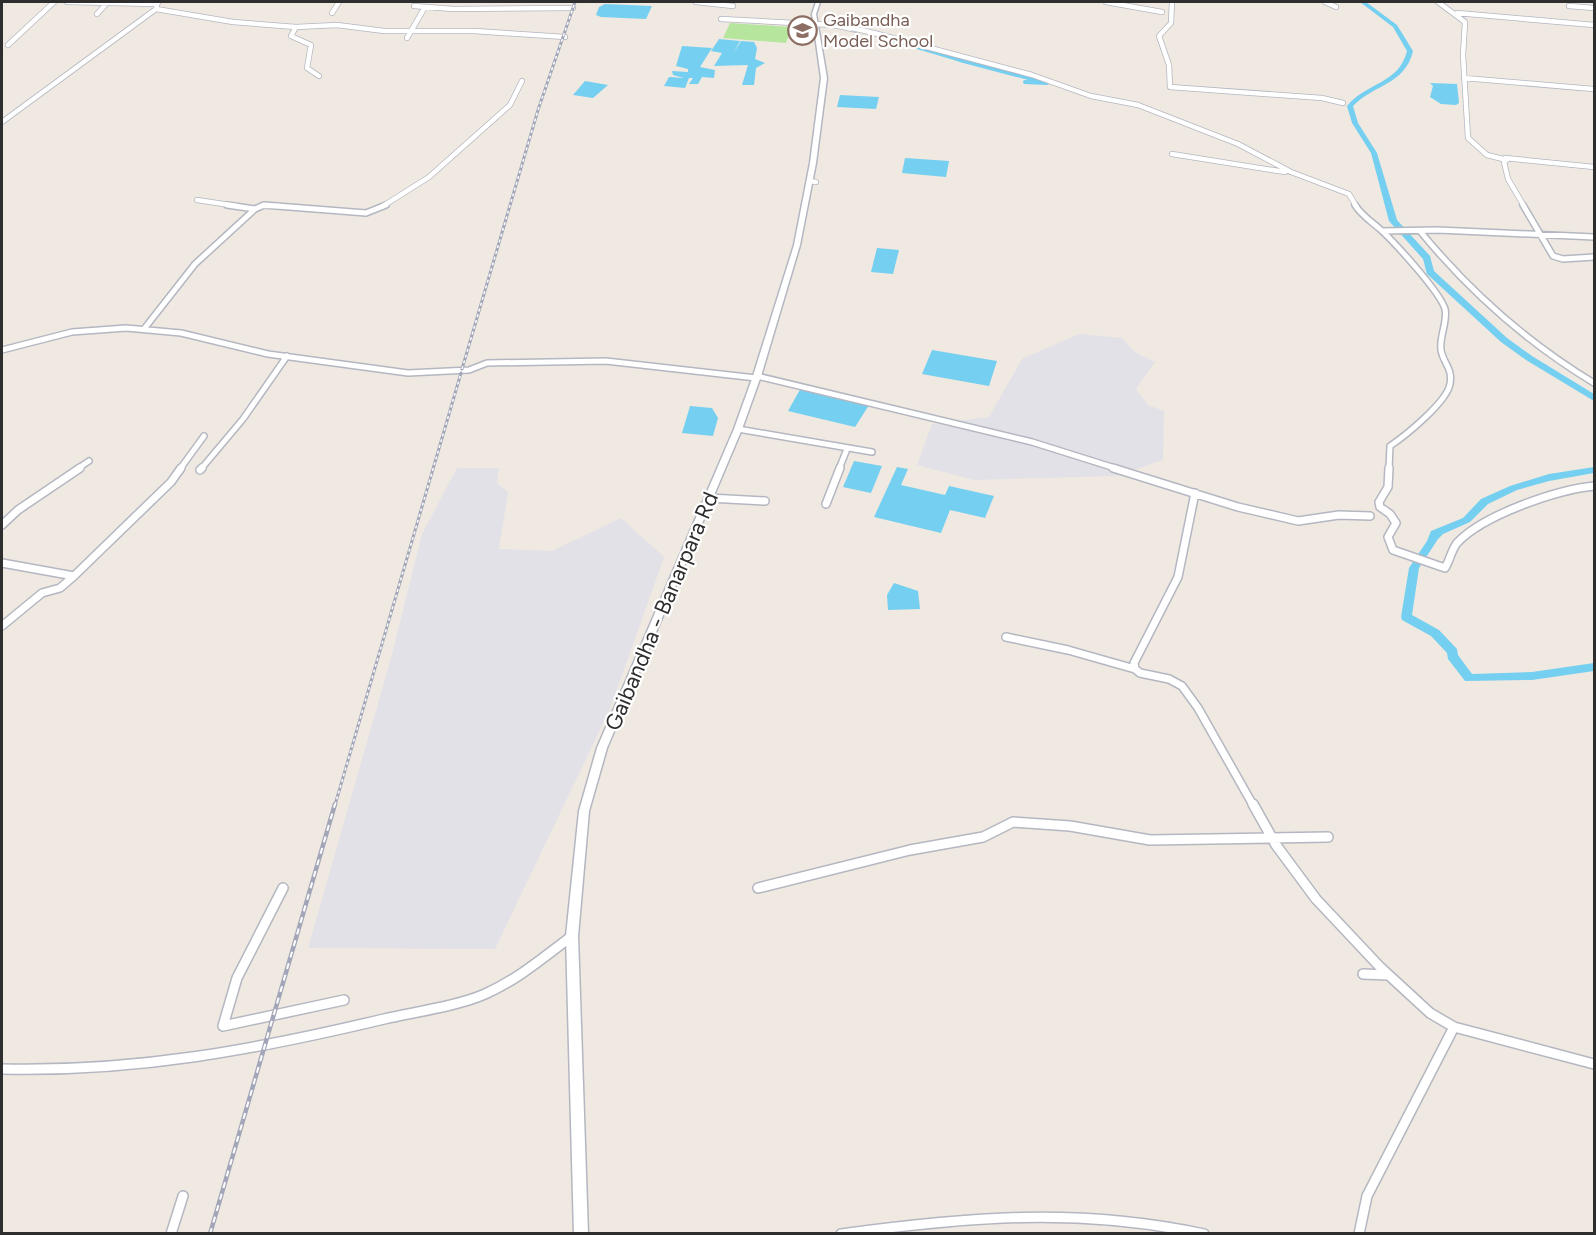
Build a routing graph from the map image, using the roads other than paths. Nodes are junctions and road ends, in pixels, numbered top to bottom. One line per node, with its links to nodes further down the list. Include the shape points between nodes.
1 (54, 2): 31 (street)
2 (67, 2): 10 (street)
3 (339, 2): 20 (street)
4 (696, 2): 13 (street)
5 (818, 2): 24 (main road, Gaibandha - Banarpara Rd)
6 (1106, 2): 19 (street)
7 (1172, 2): 36 (street, via 1171,23 1159,36 1171,71 1170,87)
8 (1325, 2): 16 (street)
9 (1438, 2): 21 (street)
10 (106, 4): 11 (street); 22 (street)
11 (157, 5): 26 (street, via 233,22); 37 (street)
12 (414, 6): 15 (street)
13 (733, 6)
14 (1569, 6): 18 (street)
15 (425, 7): 17 (street); 27 (street)
16 (1336, 7)
17 (573, 8)
18 (1594, 8)
19 (1162, 12)
20 (332, 13)
21 (1454, 13): 25 (street); 33 (street, via 1465,22)
22 (97, 14)
23 (721, 19): 24 (street)
24 (816, 24): 28 (street); 41 (street, bridge, via 874,33 1032,75 1091,96 1138,105 1238,144); 52 (main road, Gaibandha - Banarpara Rd, via 824,78 824,116 813,181)
25 (1594, 25)
26 (296, 27): 27 (street, via 338,25); 32 (street, via 291,36 311,45 307,68)
27 (410, 31): 29 (street); 30 (street)
28 (863, 31)
29 (565, 37)
30 (407, 38)
31 (8, 45)
32 (319, 76)
33 (1464, 78): 35 (street); 39 (street, via 1468,138 1487,155)
34 (522, 81): 43 (street, via 510,105 429,177 378,208 366,213 264,205)
35 (1593, 89)
36 (1343, 103)
37 (2, 122)
38 (1172, 154): 41 (street)
39 (1505, 158): 40 (street); 46 (street, via 1508,179)
40 (1594, 167)
41 (1291, 172): 45 (street, via 1349,194 1360,213)
42 (197, 200): 43 (street)
43 (255, 209): 49 (street, via 193,264)
44 (1417, 230): 45 (street); 46 (street); 53 (street, via 1474,295 1559,362)
45 (1383, 231): 60 (street, via 1441,300 1445,309 1441,350 1451,376 1444,396 1406,436 1389,446 1389,486 1379,502 1396,523 1388,537 1393,550 1441,568 1448,565 1449,555 1461,539 1482,527 1530,502 1561,491)
46 (1540, 234): 47 (street); 48 (street, via 1556,258)
47 (1594, 237)
48 (1594, 257)
49 (144, 329): 50 (street, via 101,328 45,337); 51 (street)
50 (2, 350)
51 (287, 356): 52 (street, via 402,374 475,370 487,363 606,361); 59 (street, via 243,419)
52 (756, 377): 54 (main road, Gaibandha - Banarpara Rd); 61 (street, via 1032,442)
53 (1594, 383)
54 (738, 429): 56 (street); 62 (main road, Gaibandha - Banarpara Rd)
55 (204, 436): 68 (street, via 171,482)
56 (847, 449): 57 (street); 64 (street)
57 (872, 452)
58 (89, 461): 66 (street)
59 (200, 470)
60 (1594, 486)
61 (1195, 493): 65 (street, via 1298,521 1339,515); 71 (street, via 1178,577)
62 (709, 498): 63 (street); 76 (main road, Gaibandha - Banarpara Rd, via 602,748 585,811)
63 (765, 501)
64 (826, 504)
65 (1371, 516)
66 (2, 525)
67 (2, 562): 68 (street)
68 (74, 576): 69 (street, via 60,588 42,593)
69 (2, 626)
70 (1006, 638): 71 (street)
71 (1135, 669): 72 (street, via 1182,686)
72 (1271, 837): 73 (street); 75 (street, via 1150,840 1070,826 1013,822 983,837 910,850); 78 (street, via 1316,899)
73 (1328, 837)
74 (283, 888): 79 (street, via 237,978 223,1026)
75 (758, 888)
76 (572, 936): 82 (street, via 514,979 483,995 238,1052 135,1067 56,1073); 85 (main road, Gaibandha - Banarpara Rd)
77 (1362, 974): 78 (street)
78 (1388, 975): 80 (street, via 1430,1013)
79 (345, 1000)
80 (1454, 1027): 81 (street); 88 (street, via 1367,1196)
81 (1594, 1064)
82 (2, 1070)
83 (183, 1196): 84 (street)
84 (171, 1233)
85 (581, 1233)
86 (841, 1233): 87 (street, via 946,1219 1045,1213 1174,1226)
87 (1204, 1233)
88 (1359, 1233)

